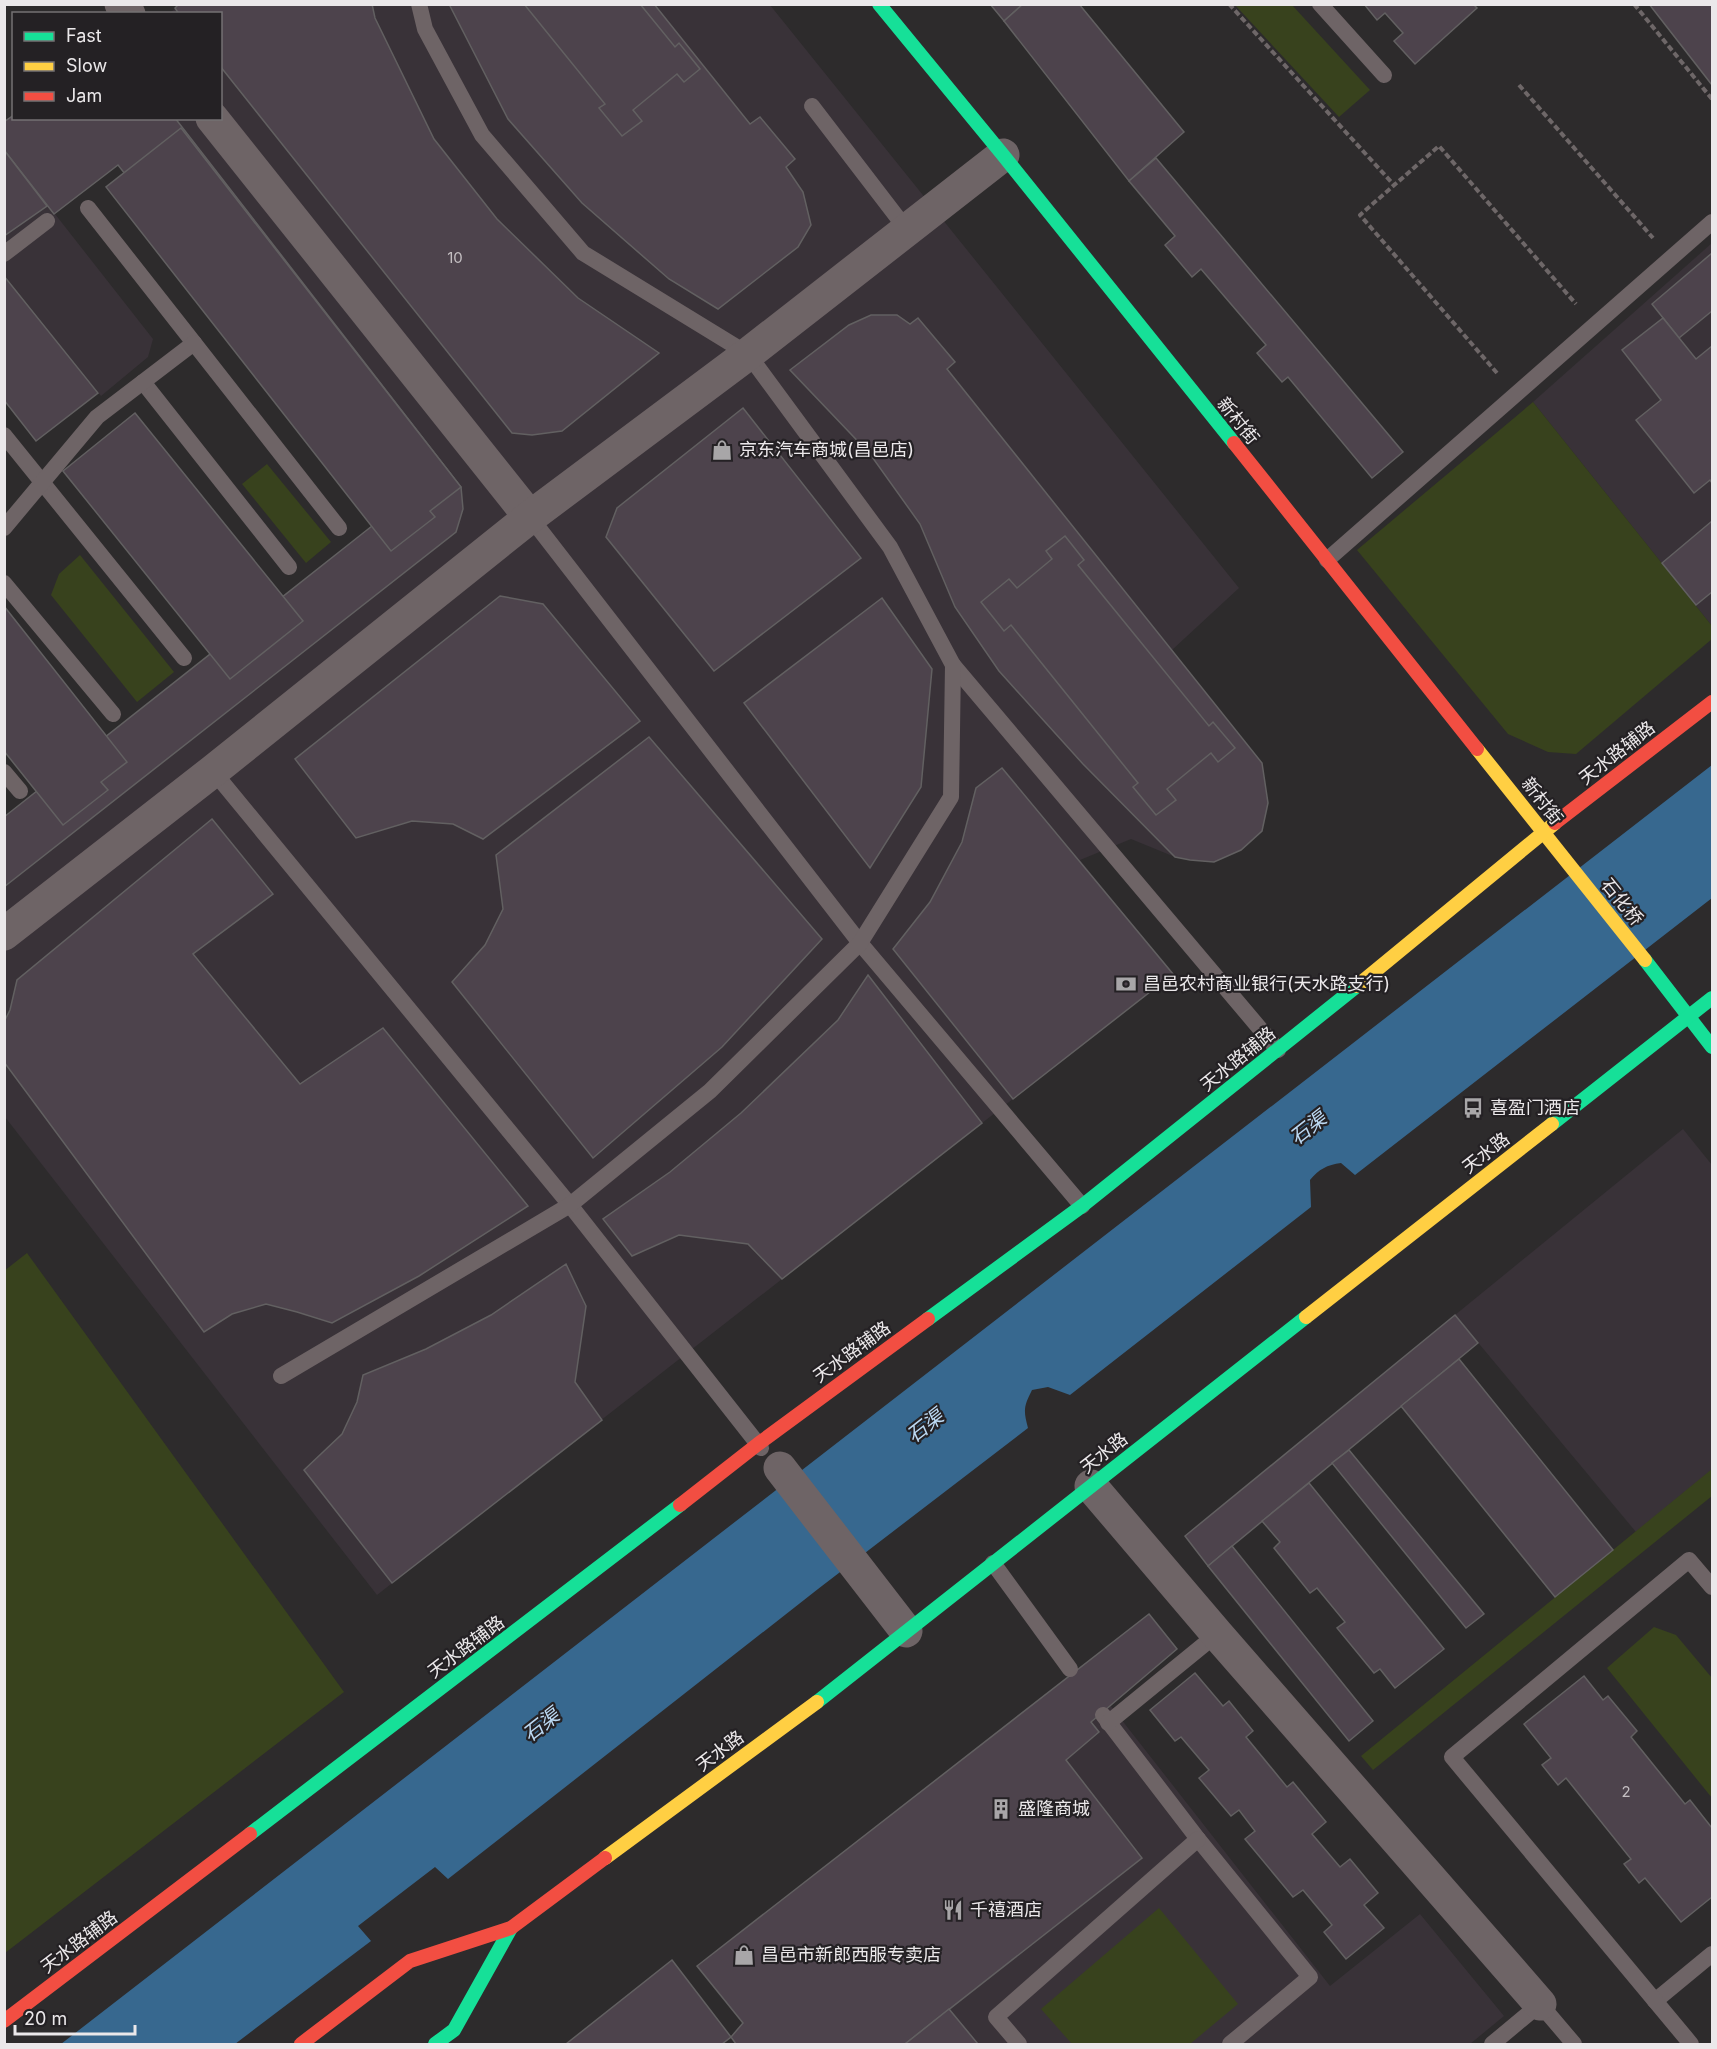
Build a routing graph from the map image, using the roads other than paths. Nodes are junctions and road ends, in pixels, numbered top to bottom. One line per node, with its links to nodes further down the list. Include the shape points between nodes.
1 (419, 4): 14 (lane, via 425,29 482,135 583,253)
2 (879, 4): 7 (street, 新村街)
3 (1320, 4): 4 (lane)
4 (1384, 75)
5 (812, 106): 11 (lane)
6 (214, 120): 18 (street)
7 (1003, 155): 11 (street); 21 (street, 新村街)
8 (88, 208): 13 (lane)
9 (47, 221): 12 (lane)
10 (1713, 222): 21 (lane)
11 (907, 230): 14 (street)
12 (4, 254)
13 (194, 344): 15 (lane); 20 (lane)
14 (748, 354): 18 (street); 25 (lane, via 890,547)
15 (143, 382): 17 (lane, via 96,417); 22 (lane)
16 (4, 435): 17 (lane)
17 (43, 483): 19 (lane); 24 (lane)
18 (530, 517): 28 (street); 34 (lane)
19 (4, 528)
20 (339, 528)
21 (1327, 560): 31 (street, 新村街)
22 (288, 567)
23 (4, 583): 27 (lane)
24 (184, 658)
25 (953, 665): 34 (lane, via 951,797); 38 (lane)
26 (1713, 702): 31 (street, 天水路辅路)
27 (113, 714)
28 (213, 771): 33 (street); 39 (lane)
29 (4, 772): 30 (lane)
30 (20, 791)
31 (1544, 832): 32 (street, 新村街); 38 (street, 天水路辅路)
32 (1567, 862): 36 (street, 石化桥)
33 (4, 934)
34 (860, 943): 39 (lane, via 710,1091); 40 (lane)
35 (1713, 998): 36 (street, 天水路)
36 (1688, 1017): 37 (street); 44 (street, 天水路)
37 (1713, 1047)
38 (1278, 1050): 40 (street, 天水路辅路)
39 (570, 1205): 41 (lane); 42 (lane)
40 (1082, 1206): 42 (street, 天水路辅路)
41 (280, 1376)
42 (758, 1444): 43 (lane); 55 (street, 天水路辅路)
43 (780, 1468): 47 (street)
44 (1091, 1486): 45 (street, 天水路); 48 (street)
45 (993, 1563): 47 (street, 天水路); 49 (lane)
46 (1713, 1587): 53 (lane, via 1689,1560 1452,1757)
47 (906, 1631): 51 (street, 天水路, via 806,1710)
48 (1217, 1634): 50 (lane, via 1106,1719); 54 (street)
49 (1070, 1669)
50 (1198, 1839): 59 (lane, via 996,2017); 60 (lane, via 1310,1977)
51 (511, 1928): 57 (street, 天水路, via 410,1961); 58 (street, 天水路, via 454,2030)
52 (1713, 1954): 53 (lane)
53 (1655, 2001): 56 (lane)
54 (1540, 2004): 61 (lane); 62 (lane)
55 (4, 2021)
56 (1687, 2043)
57 (301, 2044)
58 (435, 2044)
59 (1019, 2044)
60 (1230, 2044)
61 (1492, 2044)
62 (1574, 2044)

